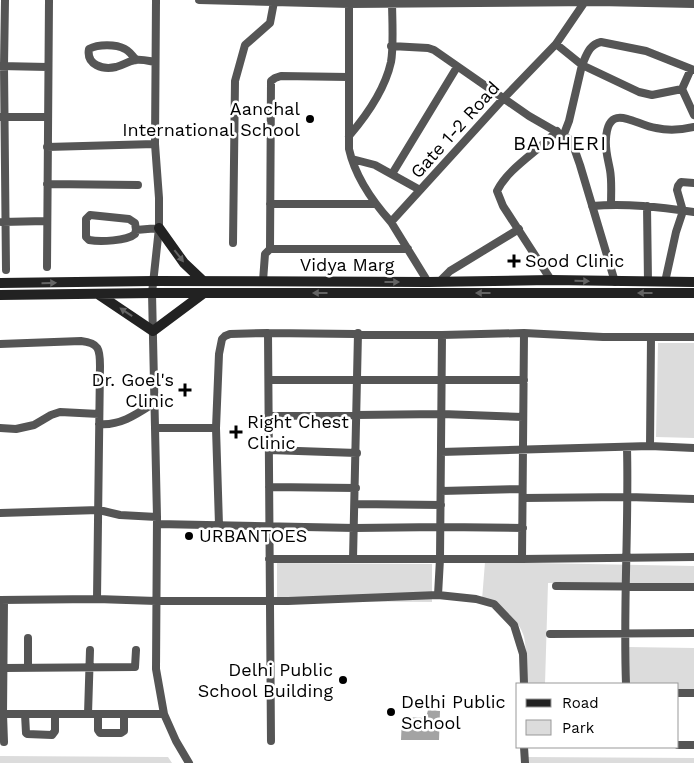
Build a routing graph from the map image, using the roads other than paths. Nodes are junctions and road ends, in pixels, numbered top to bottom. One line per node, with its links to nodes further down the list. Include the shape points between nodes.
1 (5, 0): 17 (street)
2 (48, 0): 18 (street)
3 (156, 0): 15 (street)
4 (199, 0): 7 (street)
5 (288, 1): 7 (street); 10 (street)
6 (598, 1): 9 (street); 11 (street)
7 (274, 2): 51 (street, via 270,23 245,45 235,81)
8 (392, 2): 9 (street); 10 (street); 13 (street)
9 (584, 3): 12 (street, Gate 1-2 Road)
10 (349, 4): 21 (street)
11 (694, 4)
12 (556, 44): 16 (street); 23 (street, Gate 1-2 Road)
13 (391, 46): 19 (street, via 428,48); 29 (street, via 388,72 373,105)
14 (136, 60): 14 (street, via 107,68 94,64 88,56 94,47 119,46); 15 (street)
15 (155, 62): 30 (street)
16 (582, 65): 20 (street, via 589,49 601,42 646,51); 22 (street, via 639,92 652,95); 28 (street, via 569,121)
17 (2, 66): 18 (street); 25 (street)
18 (48, 67): 26 (street)
19 (458, 67): 23 (street); 33 (street)
20 (692, 69): 22 (street)
21 (348, 77): 29 (street); 38 (street, via 281,76 271,81)
22 (682, 89): 24 (street)
23 (503, 99): 28 (street); 37 (street, Gate 1-2 Road)
24 (694, 115)
25 (2, 117): 26 (street); 46 (street)
26 (47, 117): 31 (street)
27 (694, 126): 40 (street, via 664,129 615,118 606,133)
28 (560, 133): 41 (street, via 574,145); 49 (street, via 506,176 497,192)
29 (349, 136): 32 (street)
30 (155, 144): 31 (street); 48 (street)
31 (47, 147): 35 (street)
32 (352, 159): 33 (street); 39 (street)
33 (392, 174): 37 (street)
34 (694, 183): 43 (street, via 681,182 678,186)
35 (47, 184): 36 (street); 45 (street)
36 (138, 185)
37 (420, 190): 47 (street, Gate 1-2 Road)
38 (270, 204): 39 (street); 52 (street)
39 (375, 204): 47 (street)
40 (611, 205): 41 (street); 42 (street)
41 (592, 206): 61 (street)
42 (648, 206): 43 (street); 62 (street)
43 (683, 211): 44 (street); 63 (street)
44 (694, 212)
45 (46, 221): 46 (street); 54 (street)
46 (2, 222): 55 (street)
47 (391, 222): 53 (street)
48 (159, 228): 50 (street); 57 (street); 58 (main road, one-way to 58, via 184,263)
49 (519, 229): 56 (street); 60 (street)
50 (136, 230): 50 (street, via 128,238 89,240 86,237 86,219 90,215 129,219 135,223)
51 (233, 243)
52 (270, 248): 53 (street); 59 (street, via 265,254)
53 (408, 249): 60 (street)
54 (47, 267)
55 (6, 270)
56 (551, 280): 60 (main road, Vidya Marg); 61 (main road, Vidya Marg, one-way to 61)
57 (153, 281): 58 (main road, Vidya Marg); 65 (main road, Vidya Marg, one-way to 57); 66 (street)
58 (203, 281): 59 (main road, Vidya Marg)
59 (263, 281): 60 (main road, Vidya Marg, one-way to 60)
60 (433, 282)
61 (615, 282): 62 (main road, Vidya Marg)
62 (648, 282): 63 (main road, Vidya Marg)
63 (665, 282): 64 (main road, Vidya Marg)
64 (694, 282)
65 (0, 283)
66 (152, 293): 67 (main road, Vidya Marg); 69 (main road, Vidya Marg); 71 (street)
67 (204, 293): 68 (main road, Vidya Marg, one-way to 67); 71 (main road)
68 (694, 293)
69 (98, 294): 70 (main road, Vidya Marg); 71 (main road, one-way to 69)
70 (0, 295)
71 (153, 331): 83 (street)
72 (268, 333): 73 (street); 79 (street); 92 (street, via 230,334 222,339)
73 (358, 333): 75 (street); 80 (street)
74 (524, 333): 75 (street); 77 (street); 82 (street)
75 (442, 335): 81 (street)
76 (694, 337): 77 (street)
77 (651, 338): 93 (street)
78 (0, 344): 84 (street, via 81,341 93,344 100,355)
79 (269, 380): 80 (street); 86 (street)
80 (357, 380): 81 (street); 87 (street)
81 (441, 380): 82 (street); 85 (street)
82 (524, 380): 88 (street)
83 (154, 403): 89 (street, via 128,418); 91 (street)
84 (99, 414): 89 (street); 90 (street, via 60,412 34,425)
85 (442, 414): 87 (street); 88 (street); 98 (street)
86 (269, 416): 87 (street); 97 (street)
87 (356, 416): 99 (street)
88 (523, 416): 96 (street)
89 (99, 424): 109 (street)
90 (0, 428)
91 (156, 428): 92 (street); 111 (street)
92 (216, 428): 112 (street)
93 (650, 446): 94 (street); 95 (street)
94 (627, 448): 96 (street); 104 (street)
95 (694, 448)
96 (523, 449): 98 (street); 102 (street)
97 (269, 450): 99 (street); 100 (street)
98 (441, 452): 103 (street)
99 (356, 453): 101 (street)
100 (269, 487): 101 (street); 113 (street)
101 (356, 488): 107 (street)
102 (522, 489): 103 (street); 105 (street)
103 (441, 490): 108 (street)
104 (628, 497): 105 (street); 106 (street); 118 (street)
105 (523, 498): 116 (street)
106 (694, 499)
107 (356, 504): 108 (street); 115 (street)
108 (441, 505): 114 (street)
109 (99, 510): 110 (street); 111 (street); 127 (street)
110 (0, 513)
111 (157, 521): 112 (street); 129 (street)
112 (219, 525): 113 (street)
113 (269, 526): 115 (street); 119 (street)
114 (441, 527): 115 (street); 116 (street); 121 (street)
115 (354, 528): 120 (street)
116 (523, 528): 122 (street)
117 (694, 557): 118 (street)
118 (627, 558): 122 (street); 124 (street)
119 (269, 559): 120 (street); 130 (street)
120 (354, 559): 121 (street)
121 (440, 559): 122 (street); 126 (street)
122 (522, 559)
123 (556, 586): 124 (street)
124 (626, 586): 125 (street); 133 (street)
125 (694, 587)
126 (438, 595): 130 (street); 140 (street, via 487,601 510,619 522,645)
127 (97, 599): 128 (street); 129 (street)
128 (2, 600): 137 (street)
129 (156, 601): 130 (street); 150 (street, via 156,669)
130 (270, 601): 152 (street)
131 (694, 633): 133 (street)
132 (550, 634): 133 (street)
133 (624, 634): 141 (street)
134 (28, 638): 138 (street)
135 (90, 650): 139 (street)
136 (136, 650): 139 (street, via 135,667)
137 (4, 668): 138 (street); 144 (street)
138 (28, 668): 139 (street)
139 (89, 668): 147 (street)
140 (524, 683)
141 (626, 683)
142 (679, 693): 143 (street)
143 (694, 693)
144 (3, 714): 145 (street); 151 (street)
145 (25, 714): 146 (street); 146 (street, via 27,734 52,735)
146 (55, 714): 147 (street)
147 (88, 714): 148 (street)
148 (98, 714): 149 (street); 149 (street, via 98,731 121,733 124,731)
149 (124, 714): 150 (street)
150 (164, 714): 156 (street)
151 (4, 742)
152 (272, 742)
153 (679, 746): 154 (street)
154 (694, 746)
155 (524, 748): 157 (street)
156 (189, 763)
157 (525, 763)

